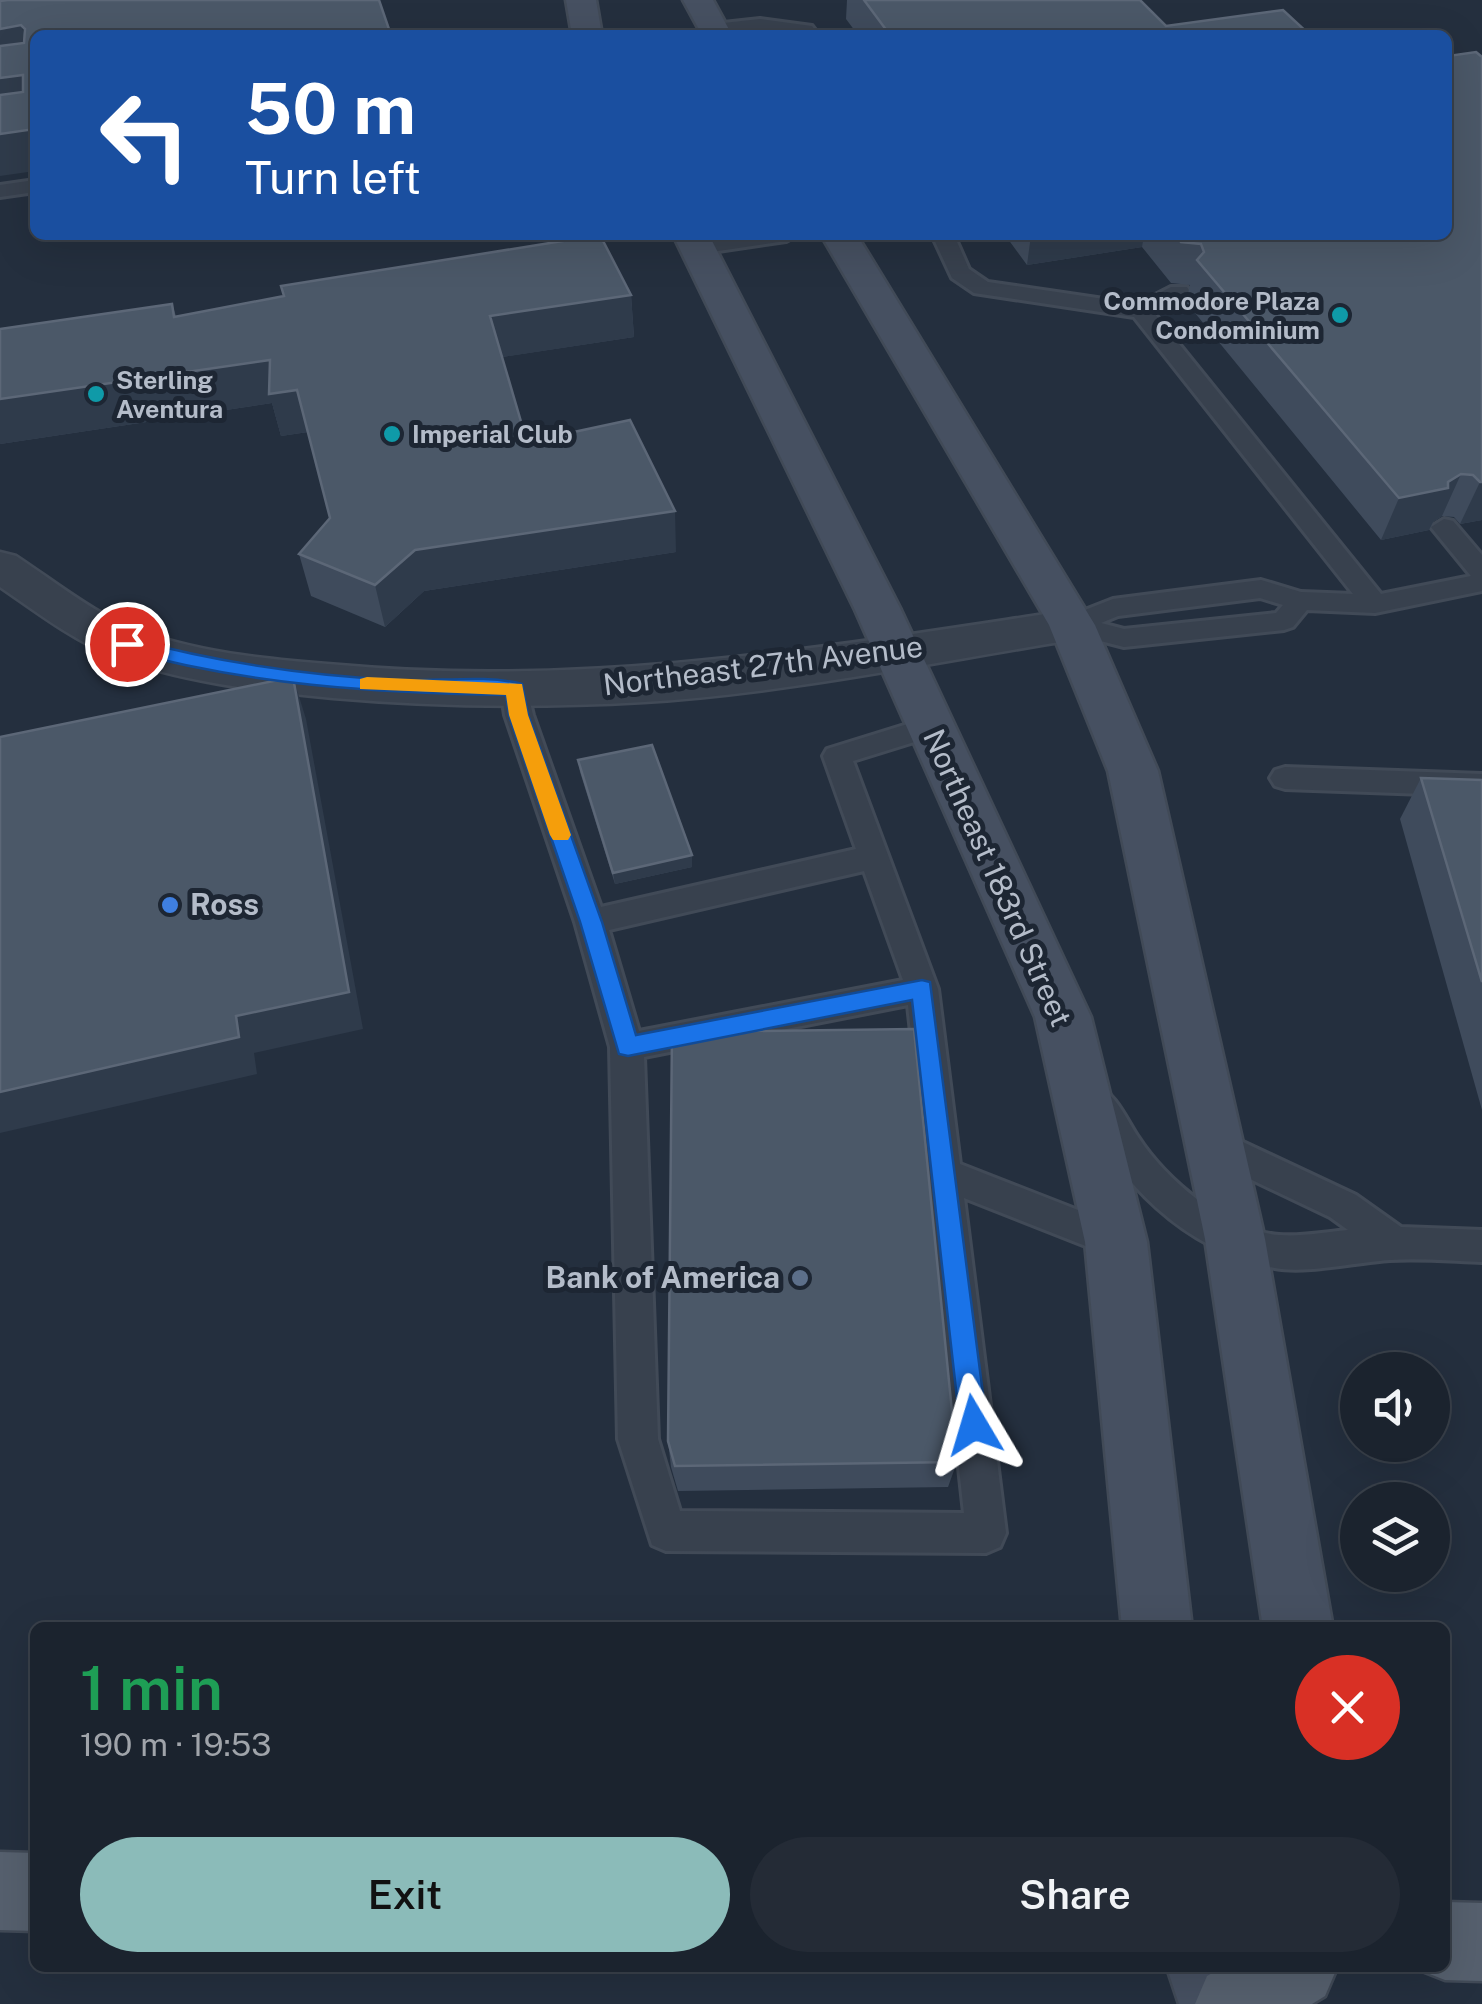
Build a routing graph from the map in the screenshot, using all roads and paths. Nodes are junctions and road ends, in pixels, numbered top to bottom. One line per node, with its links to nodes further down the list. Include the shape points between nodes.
1 (581, 0): 3 (street)
2 (698, 0): 4 (street)
3 (586, 30)
4 (714, 30)
5 (726, 30): 6 (lane, via 760,24)
6 (806, 30)
7 (30, 187): 8 (lane)
8 (0, 191)
9 (842, 240): 19 (street)
10 (945, 240): 13 (lane, via 960,273 982,288)
11 (694, 241): 20 (street, Northeast 183rd Street)
12 (1179, 292): 13 (lane)
13 (1141, 311): 18 (lane)
14 (1444, 527): 16 (lane)
15 (0, 566): 21 (street, Northeast 27th Avenue, via 114,638 192,662 397,687)
16 (1482, 572)
17 (1482, 582): 18 (lane)
18 (1375, 604): 19 (lane, via 1300,601 1284,620 1124,638)
19 (1072, 625): 20 (street, Northeast 27th Avenue); 30 (street, via 1133,771)
20 (896, 651): 21 (street, Northeast 27th Avenue, via 646,685); 22 (street, Northeast 183rd Street)
21 (515, 689): 26 (lane, via 518,715)
22 (930, 727): 25 (lane, via 837,756); 29 (street, Northeast 183rd Street, via 1064,1016)
23 (1285, 778): 24 (lane)
24 (1482, 785)
25 (874, 858): 26 (lane); 27 (lane)
26 (591, 922): 28 (lane)
27 (922, 989): 28 (lane); 31 (lane)
28 (628, 1047): 31 (lane, via 638,1439 666,1530 986,1533)
29 (1076, 1077): 32 (lane, via 1136,1164 1177,1207); 33 (street, Northeast 183rd Street)
30 (1216, 1146): 32 (street); 34 (lane, via 1343,1206)
31 (944, 1174): 33 (lane)
32 (1236, 1239): 34 (lane, via 1278,1252); 37 (street)
33 (1116, 1242): 36 (street, Northeast 183rd Street)
34 (1394, 1243): 35 (lane)
35 (1482, 1246)
36 (1156, 1622)
37 (1297, 1622)
38 (0, 1891): 39 (main road)
39 (30, 1892)
40 (1450, 1941): 41 (main road)
41 (1482, 1942)
42 (1208, 1972): 44 (street)
43 (1289, 1972): 45 (main road)
44 (1218, 2004)
45 (1235, 2004)

